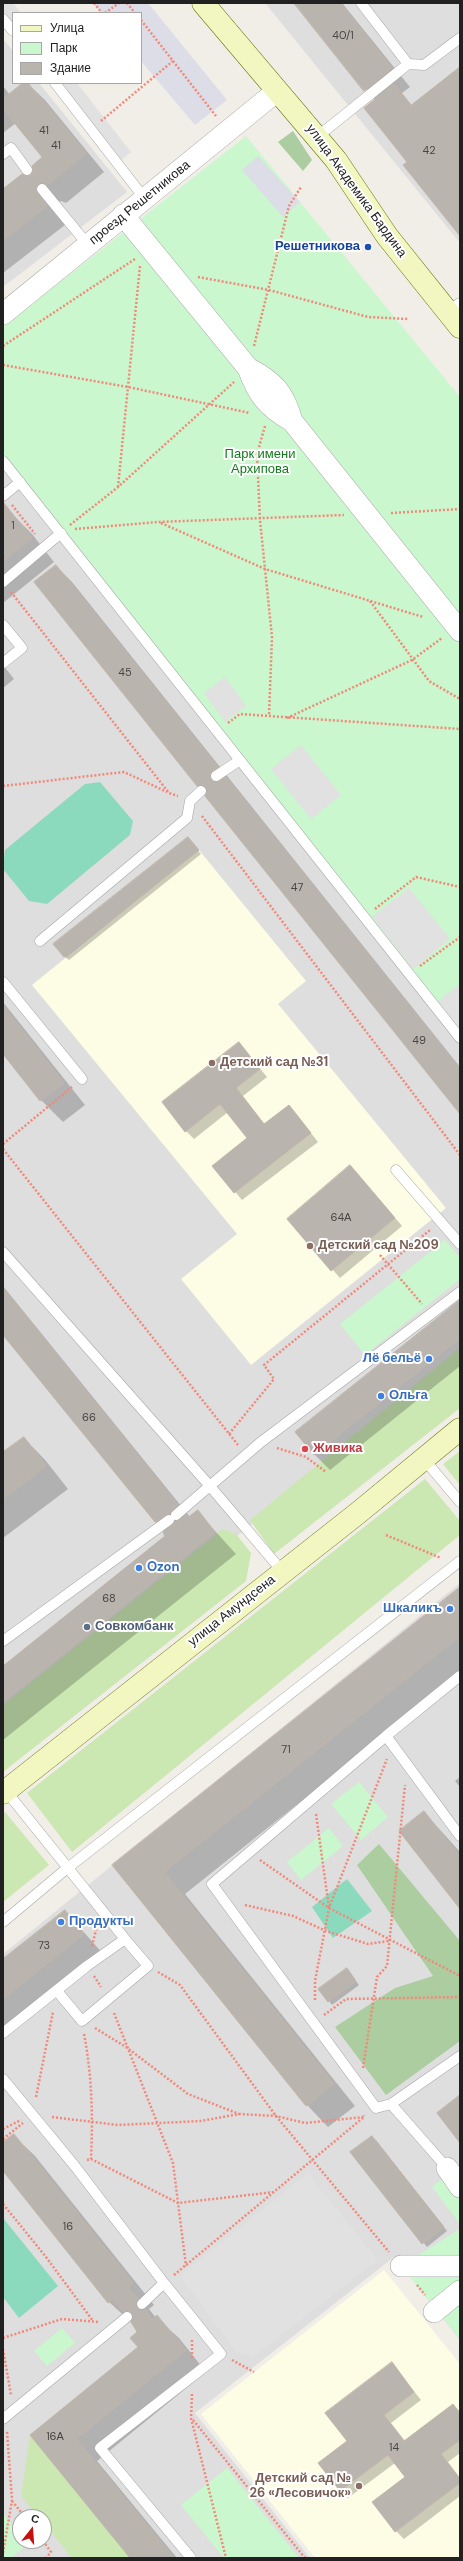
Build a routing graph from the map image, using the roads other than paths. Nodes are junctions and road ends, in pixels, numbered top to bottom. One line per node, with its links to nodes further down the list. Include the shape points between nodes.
1 (202, 3): 8 (main road, улица Академика Бардина)
2 (361, 3): 6 (lane)
3 (3, 19): 4 (lane)
4 (12, 30)
5 (460, 38): 6 (lane, via 424,65)
6 (408, 64): 9 (lane)
7 (56, 84): 13 (lane)
8 (277, 91): 9 (main road, улица Академика Бардина); 13 (street, проезд Решетникова)
9 (317, 136): 17 (main road, улица Академика Бардина, via 387,236)
10 (3, 154): 11 (lane, via 11,148)
11 (27, 170)
12 (42, 189): 15 (lane)
13 (145, 199): 14 (street, проезд Решетникова)
14 (123, 215): 15 (street, проезд Решетникова); 18 (street, via 142,247 168,271)
15 (88, 245): 16 (street, проезд Решетникова)
16 (3, 314)
17 (456, 314)
18 (248, 368): 19 (street, via 266,378 286,400); 19 (street, via 270,414)
19 (292, 421): 26 (street)
20 (3, 461): 21 (lane)
21 (20, 482): 22 (lane); 23 (lane)
22 (3, 496)
23 (61, 533): 24 (lane); 28 (lane)
24 (5, 585)
25 (3, 625): 27 (lane, via 22,648)
26 (458, 629)
27 (3, 663)
28 (240, 760): 29 (lane); 33 (lane)
29 (216, 776)
30 (201, 791): 31 (lane, via 190,800 187,818)
31 (40, 940)
32 (3, 982): 34 (lane)
33 (460, 1038)
34 (82, 1079)
35 (396, 1170): 36 (lane)
36 (460, 1244)
37 (3, 1252): 41 (lane)
38 (460, 1292): 41 (lane, via 261,1442)
39 (460, 1429): 40 (main road, улица Амундсена)
40 (423, 1458): 42 (lane); 44 (main road, улица Амундсена, via 358,1513)
41 (209, 1485): 44 (lane); 45 (lane, via 172,1517)
42 (460, 1502)
43 (458, 1563): 50 (lane)
44 (282, 1571): 48 (main road, улица Амундсена)
45 (3, 1641)
46 (460, 1676): 47 (lane)
47 (386, 1736): 49 (lane); 57 (lane, via 212,1884 376,2108)
48 (4, 1792): 50 (lane)
49 (460, 1836)
50 (68, 1868): 51 (lane); 52 (lane)
51 (3, 1922)
52 (125, 1938): 53 (lane); 53 (lane, via 148,1966 82,2021)
53 (57, 1992): 54 (lane)
54 (3, 2033)
55 (460, 2056): 57 (lane)
56 (3, 2079): 62 (lane, via 74,2165)
57 (391, 2104): 58 (lane)
58 (447, 2168): 59 (street)
59 (460, 2187)
60 (401, 2266): 61 (street)
61 (460, 2266)
62 (164, 2283): 64 (lane); 68 (lane, via 222,2354 100,2448)
63 (460, 2291): 65 (street)
64 (142, 2304)
65 (434, 2312)
66 (127, 2317): 67 (lane)
67 (4, 2419)
68 (191, 2558)

